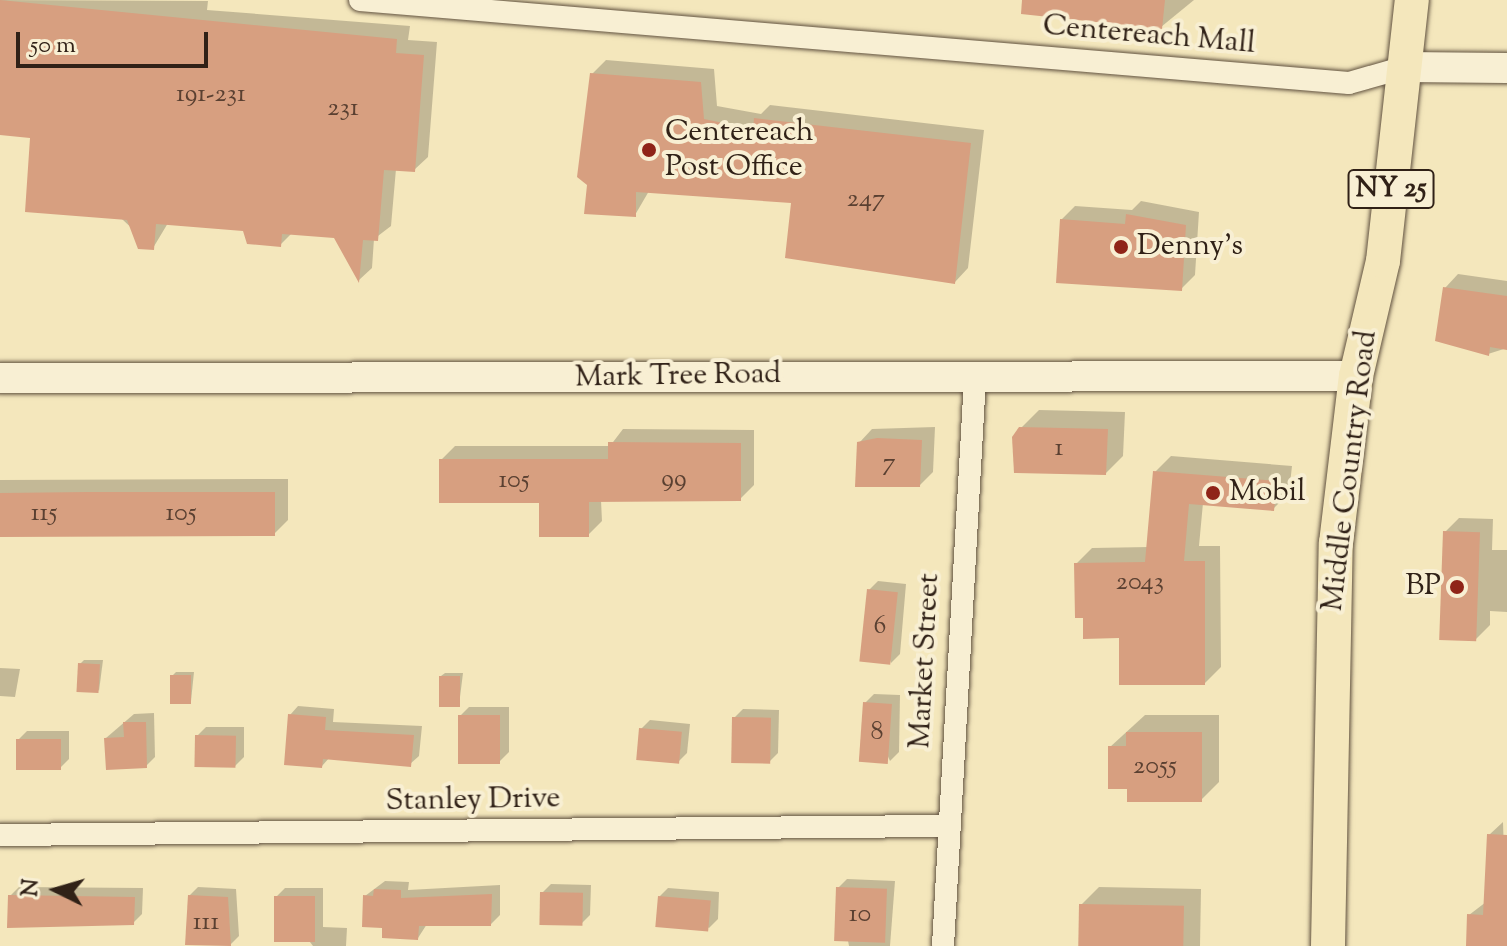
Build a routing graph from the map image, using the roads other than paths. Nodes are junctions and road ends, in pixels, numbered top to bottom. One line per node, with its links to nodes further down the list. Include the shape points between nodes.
1 (360, 0): 3 (street, Centereach Mall, via 1349,83)
2 (1412, 0): 3 (main road, Middle Country Road / NY 25)
3 (1405, 67): 4 (street); 5 (main road, Middle Country Road / NY 25, via 1383,261)
4 (1507, 68)
5 (1356, 376): 7 (street, Mark Tree Road); 11 (main road, Middle Country Road / NY 25, via 1328,685)
6 (0, 378): 7 (street, Mark Tree Road)
7 (975, 379): 8 (street, Market Street)
8 (946, 826): 9 (street, Stanley Drive); 10 (street, Market Street)
9 (0, 835)
10 (943, 946)
11 (1328, 946)

